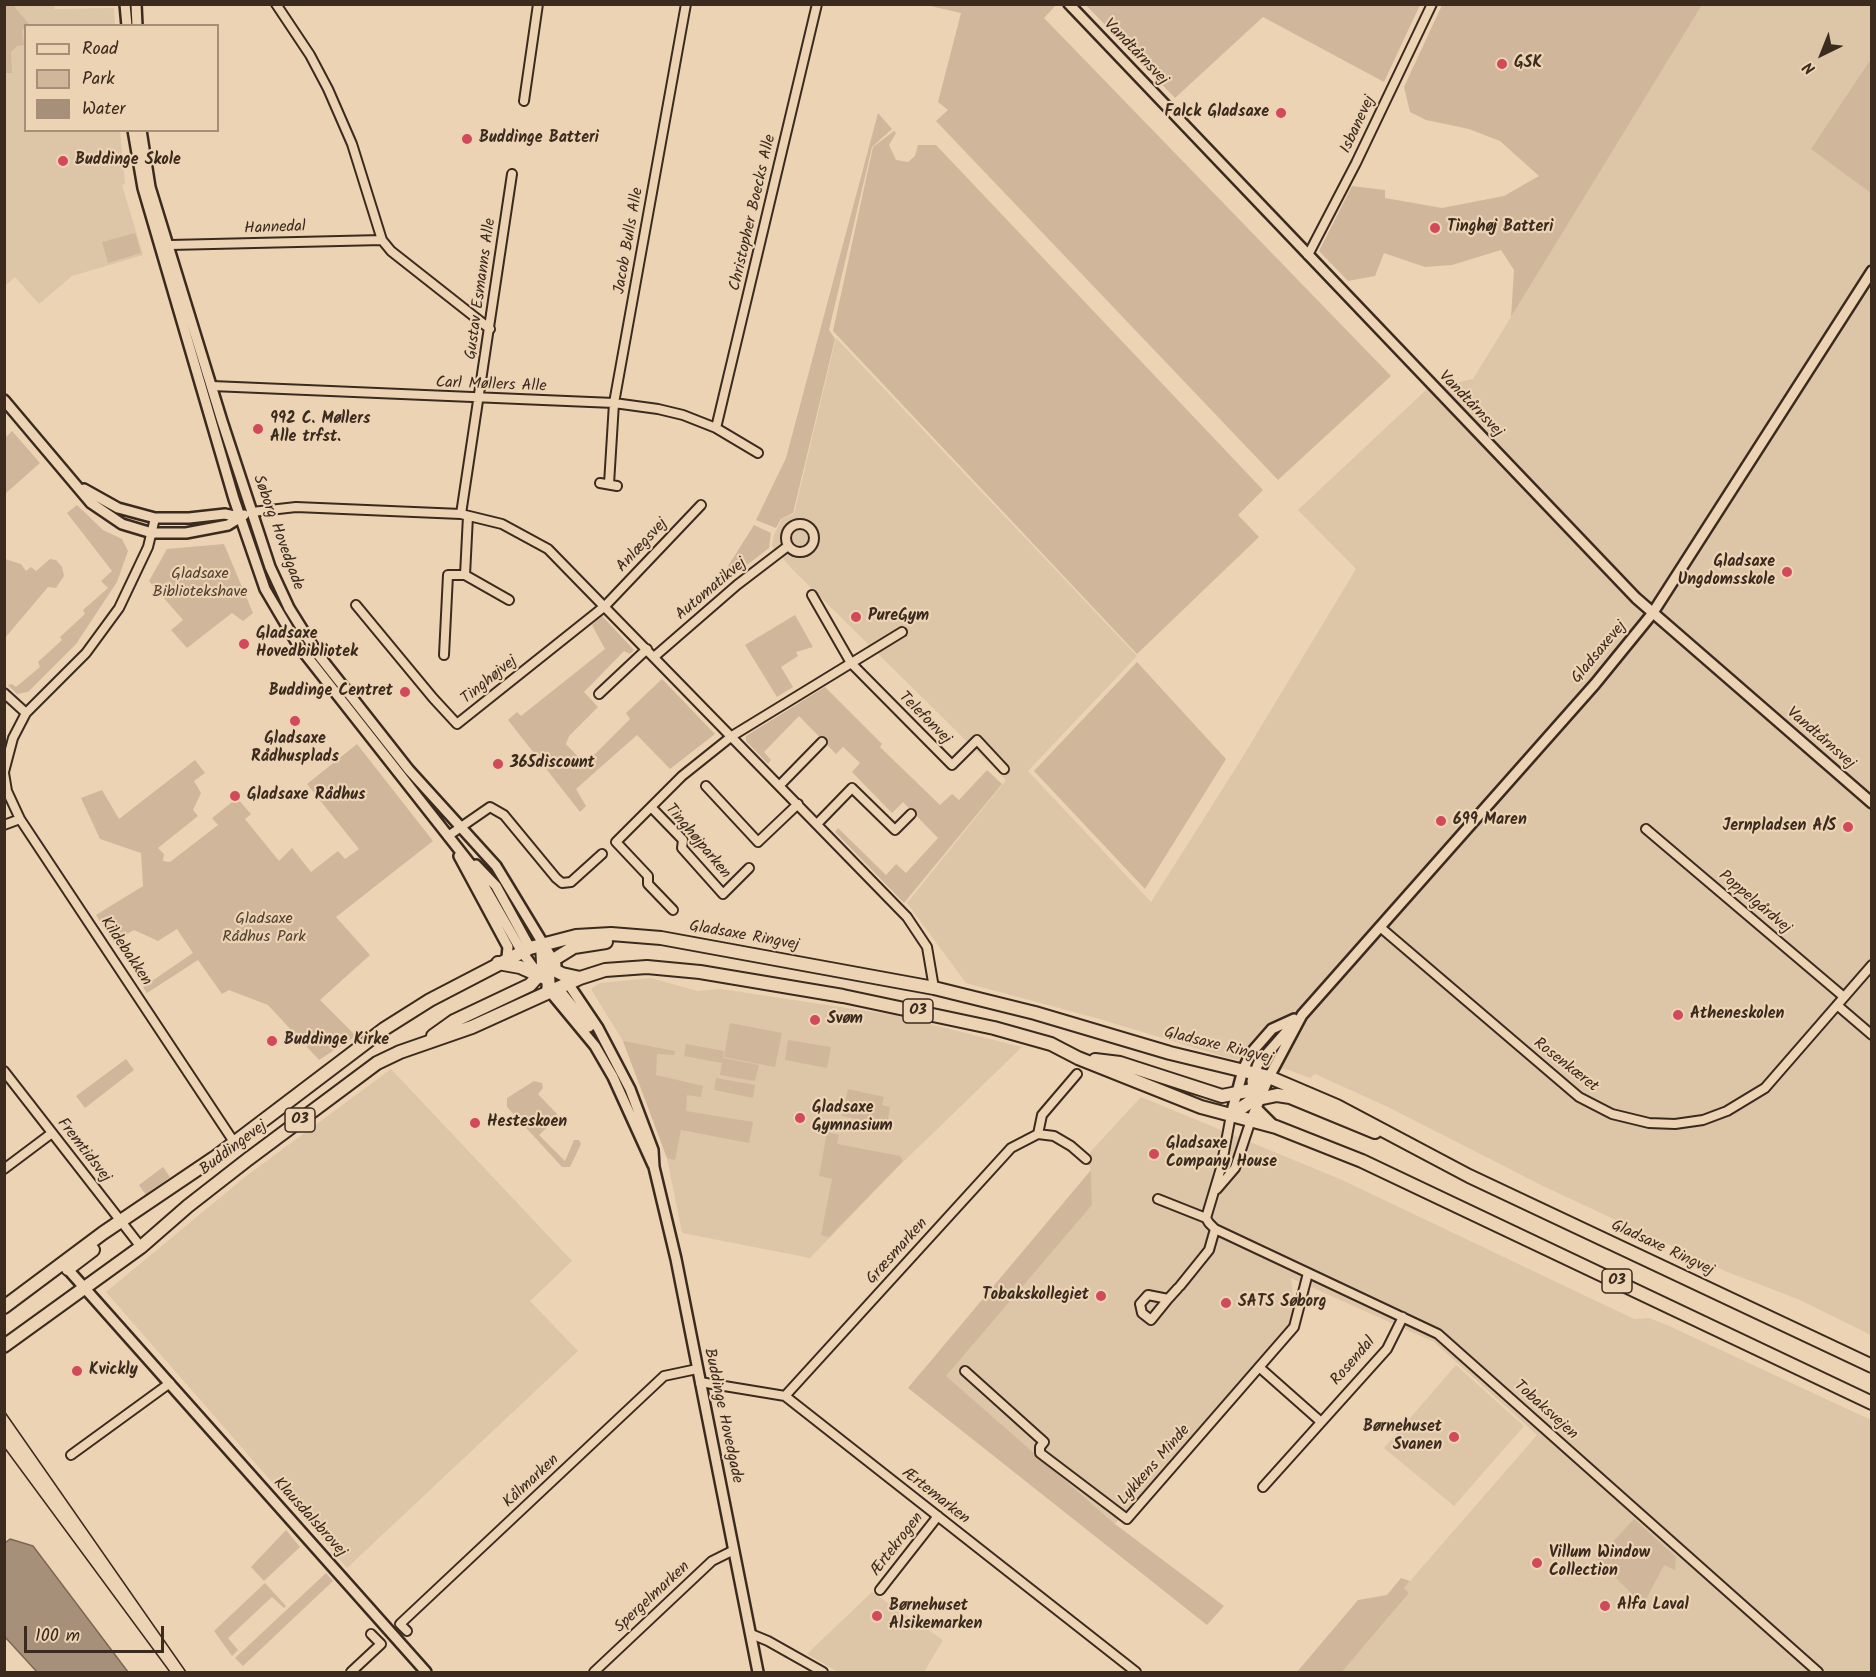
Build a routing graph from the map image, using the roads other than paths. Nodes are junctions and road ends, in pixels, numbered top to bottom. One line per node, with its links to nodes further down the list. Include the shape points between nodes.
1 (126, 4): 9 (street)
2 (136, 4): 10 (street)
3 (276, 4): 15 (street, via 328,88 352,144)
4 (538, 4): 11 (street)
5 (686, 4): 23 (street, Jacob Bulls Alle)
6 (817, 4): 24 (street, Christopher Boecks Alle)
7 (1069, 4): 17 (street, Vandtårnsvej)
8 (1432, 4): 17 (street, Isbanevej)
9 (126, 24)
10 (137, 24)
11 (524, 101)
12 (133, 132): 25 (street, Søborg Hovedgade, via 143,188)
13 (141, 132): 16 (street, Søborg Hovedgade, via 150,187)
14 (512, 174): 19 (street, Gustav Esmanns Alle)
15 (382, 240): 16 (street, Hannedal); 19 (street)
16 (170, 245): 20 (street, Søborg Hovedgade)
17 (1308, 255): 42 (street, Vandtårnsvej)
18 (1872, 271): 42 (street, Gladsaxevej)
19 (490, 329): 21 (street, Gustav Esmanns Alle)
20 (212, 386): 21 (street, Carl Møllers Alle); 30 (street, Søborg Hovedgade)
21 (479, 399): 23 (street, Carl Møllers Alle); 31 (street, Gustav Esmanns Alle)
22 (4, 400): 28 (street)
23 (614, 403): 24 (street, Carl Møllers Alle, via 658,409); 27 (street, Jacob Bulls Alle, via 613,485)
24 (716, 428): 26 (street, Carl Møllers Alle)
25 (217, 436): 30 (street, via 246,510); 32 (street, Søborg Hovedgade)
26 (758, 453)
27 (600, 483)
28 (80, 487): 33 (street, via 118,508); 34 (street, via 105,514)
29 (701, 505): 40 (street, Anlægsvej)
30 (252, 512): 31 (street, via 296,507); 32 (street); 41 (street, Søborg Hovedgade)
31 (465, 515): 36 (street); 40 (street, via 502,524 548,549)
32 (240, 517): 33 (street, via 225,514); 34 (street, via 228,525 205,530); 41 (street); 66 (street, Søborg Hovedgade, via 265,589 286,628)
33 (155, 518): 34 (street, Kildebakken)
34 (152, 533): 50 (street, Kildebakken, via 105,630)
35 (788, 546): 46 (street, Automatikvej)
36 (465, 575): 38 (street); 45 (street, via 448,575)
37 (812, 595): 47 (street, Telefonvej)
38 (509, 600)
39 (356, 604): 40 (street, Tinghøjvej, via 457,724)
40 (605, 606): 44 (street)
41 (289, 609): 64 (street, Søborg Hovedgade, via 317,653 409,770)
42 (1652, 614): 58 (street, Vandtårnsvej); 70 (street, Gladsaxevej)
43 (902, 632): 47 (street)
44 (647, 649): 46 (street); 49 (street)
45 (444, 655)
46 (654, 657): 51 (street)
47 (851, 663): 51 (street); 53 (street, Telefonvej, via 951,765 976,740)
48 (4, 693): 50 (street)
49 (599, 694)
50 (26, 713): 54 (street, Kildebakken, via 13,738)
51 (732, 736): 55 (street); 59 (street, Tinghøjparken)
52 (822, 742): 55 (street)
53 (1004, 769)
54 (4, 773): 61 (street, Kildebakken, via 7,791)
55 (780, 785): 57 (street)
56 (706, 786): 57 (street, via 758,842)
57 (798, 804): 62 (street)
58 (1872, 804)
59 (651, 807): 68 (street, Tinghøjparken, via 723,894); 69 (street, Tinghøjparken, via 616,843)
60 (911, 814): 62 (street, via 895,830 852,788)
61 (20, 819): 63 (street); 93 (street, Kildebakken)
62 (817, 824): 76 (street, via 922,936)
63 (4, 825)
64 (462, 826): 66 (street); 67 (street, via 487,808 500,811 562,883 572,882); 72 (street, Søborg Hovedgade, via 501,873)
65 (1646, 829): 77 (street, Poppelgårdvej)
66 (448, 836): 72 (street, Søborg Hovedgade); 73 (street, via 508,947)
67 (603, 854)
68 (748, 868)
69 (673, 910)
70 (1380, 927): 78 (street, Rosenkæret, via 1572,1092 1612,1114 1649,1123 1703,1120 1747,1100 1765,1088); 79 (street, Gladsaxevej)
71 (661, 938): 72 (main road, Gladsaxe Ringvej / O3, via 576,936); 75 (main road, via 574,947); 76 (main road, Gladsaxe Ringvej / O3)
72 (531, 948): 73 (main road, Gladsaxe Ringvej / O3); 75 (main road); 75 (street, Buddinge Hovedgade)
73 (503, 960): 75 (main road); 93 (main road, Buddingevej / O3, via 384,1029)
74 (1872, 965): 77 (street, Rosenkæret)
75 (555, 976): 81 (main road, via 454,1021); 81 (main road, Buddingevej / O3, via 472,1027); 82 (main road, O3, via 647,967 700,972 929,1013 1051,1044); 95 (street, Buddinge Hovedgade, via 613,1077); 95 (street, Buddinge Hovedgade, via 598,1028 630,1089 653,1150)
76 (934, 988): 84 (main road, Gladsaxe Ringvej / O3)
77 (1844, 997): 78 (street, Rosenkæret)
78 (1837, 1005): 80 (street)
79 (1302, 1015): 84 (street, Gladsaxevej, via 1272,1029 1251,1053); 86 (street, Gladsaxevej)
80 (1872, 1035)
81 (419, 1045): 102 (main road, Buddingevej / O3, via 377,1063 205,1192)
82 (1078, 1058): 87 (main road, via 1120,1063 1215,1095); 89 (main road, O3)
83 (4, 1071): 90 (street, Fremtidsvej)
84 (1249, 1071): 86 (main road, Gladsaxe Ringvej / O3); 87 (street, Gladsaxevej); 88 (street)
85 (1077, 1074): 91 (street, via 1042,1115)
86 (1269, 1077): 88 (main road); 92 (main road, Gladsaxe Ringvej / O3)
87 (1237, 1094): 88 (main road); 89 (street, Gladsaxevej)
88 (1255, 1103): 89 (main road, O3); 89 (main road); 92 (main road, via 1277,1095 1290,1097 1357,1127); 97 (street, via 1234,1167); 117 (main road, O3, via 1276,1127 1362,1161)
89 (1231, 1115): 97 (street)
90 (52, 1133): 96 (street); 100 (street, Fremtidsvej)
91 (1038, 1134): 94 (street, via 1054,1136); 116 (street, Græsmarken, via 1011,1148)
92 (1399, 1138): 110 (main road, Gladsaxe Ringvej / O3, via 1469,1176)
93 (234, 1142): 100 (main road, Buddingevej / O3)
94 (1086, 1159)
95 (654, 1167): 112 (street, Buddinge Hovedgade)
96 (4, 1169)
97 (1215, 1192): 99 (street)
98 (1158, 1199): 99 (street, Tobaksvejen)
99 (1206, 1218): 101 (street, Tobaksvejen)
100 (122, 1223): 102 (street, Fremtidsvej); 103 (main road, Buddingevej / O3)
101 (1215, 1229): 104 (street, Tobaksvejen); 106 (street, via 1209,1250)
102 (141, 1247): 105 (main road, Buddingevej / O3)
103 (65, 1266): 105 (street, Klausdalsbrovej); 107 (main road, Buddingevej / O3)
104 (1308, 1273): 108 (street, Tobaksvejen); 111 (street, Lykkens Minde, via 1294,1327)
105 (83, 1287): 109 (main road, Buddingevej / O3); 115 (street, Klausdalsbrovej)
106 (1168, 1299)
107 (4, 1307)
108 (1402, 1317): 118 (street, Rosendal, via 1386,1349); 133 (street, Tobaksvejen, via 1438,1334)
109 (4, 1346)
110 (1872, 1366)
111 (1259, 1367): 113 (street, Lykkens Minde, via 1126,1519 1040,1454 1044,1442); 118 (street)
112 (697, 1369): 114 (street, Buddinge Hovedgade); 124 (street, Kålmarken, via 664,1376 400,1624)
113 (965, 1371)
114 (700, 1382): 116 (street, Ærtemarken); 122 (street, Buddinge Hovedgade)
115 (170, 1383): 119 (street); 128 (street, Klausdalsbrovej)
116 (785, 1396): 121 (street, Ærtemarken)
117 (1872, 1403)
118 (1320, 1421): 120 (street, Rosendal)
119 (71, 1455)
120 (1263, 1487)
121 (938, 1516): 123 (street, Ærtekrogen); 132 (street, Ærtemarken)
122 (734, 1550): 126 (street, Buddinge Hovedgade); 129 (street, Spergelmarken, via 712,1561)
123 (880, 1590)
124 (407, 1631)
125 (371, 1634): 127 (street, via 381,1644)
126 (751, 1634): 130 (street, Buddinge Hovedgade); 131 (street)
127 (351, 1672)
128 (426, 1672)
129 (594, 1672)
130 (758, 1672)
131 (822, 1672)
132 (1136, 1672)
133 (1818, 1672)

